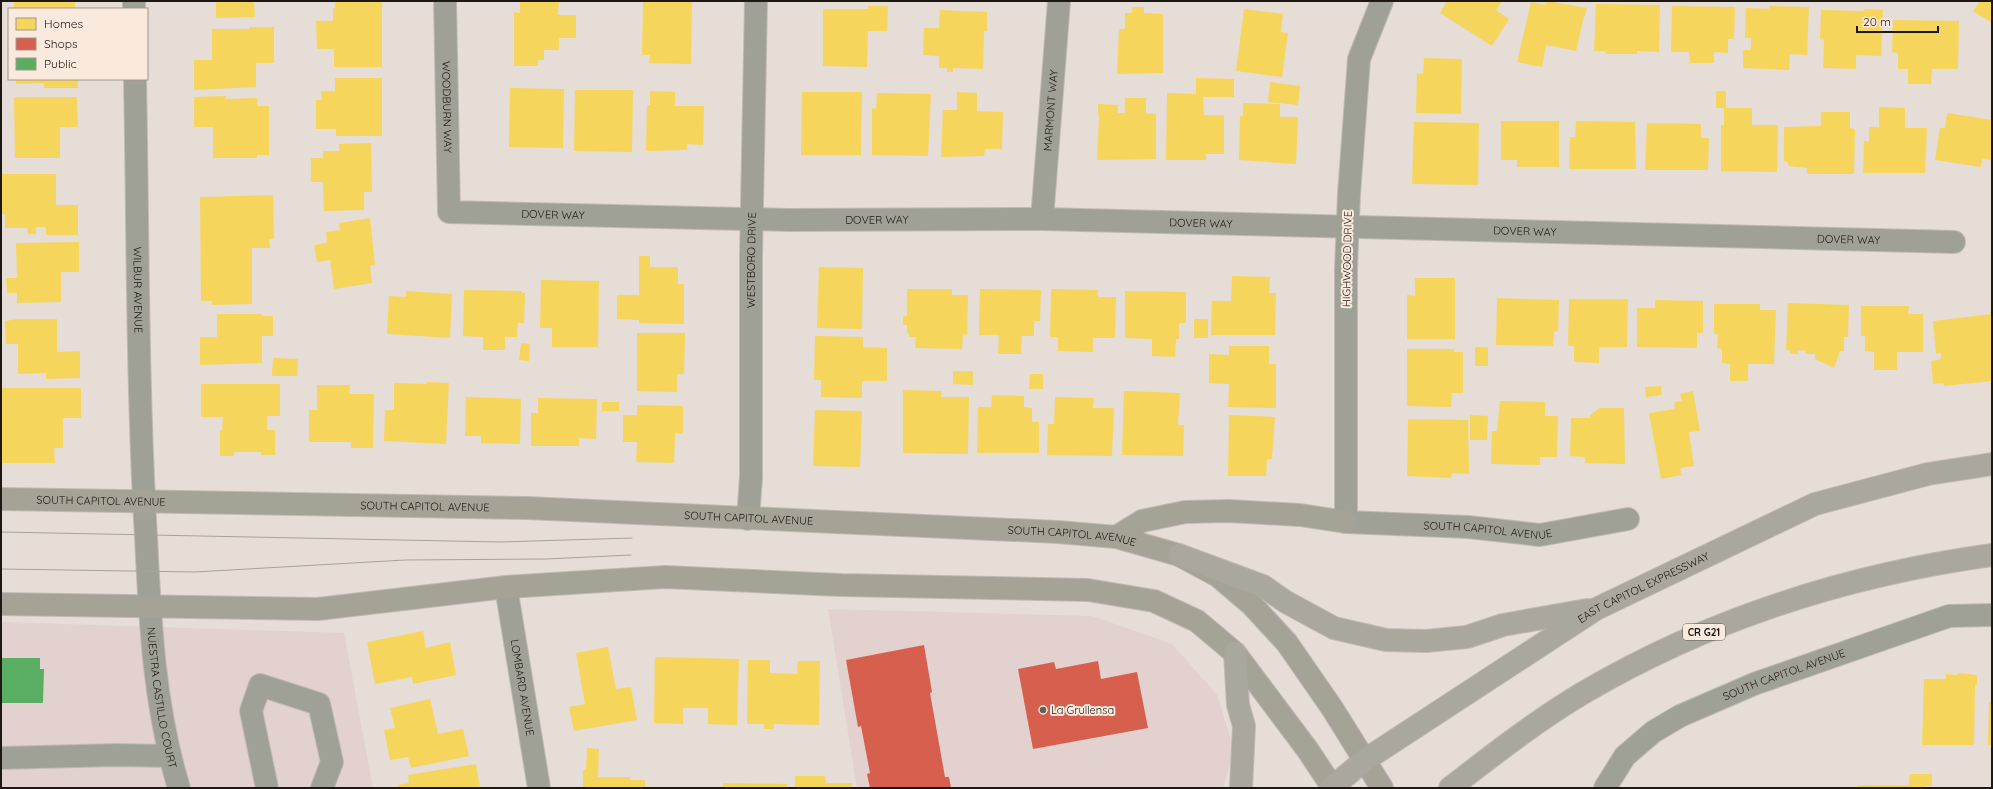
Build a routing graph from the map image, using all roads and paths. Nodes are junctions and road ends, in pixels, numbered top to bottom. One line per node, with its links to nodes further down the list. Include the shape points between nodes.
1 (446, 1): 6 (street, WOODBURN WAY)
2 (756, 1): 7 (street, WESTBORO DRIVE)
3 (1059, 1): 8 (street, MARMONT WAY)
4 (1382, 1): 9 (street, HIGHWOOD DRIVE, via 1359,59)
5 (135, 80): 13 (street, WILBUR AVENUE)
6 (448, 212): 7 (street, DOVER WAY)
7 (752, 219): 8 (street, DOVER WAY); 14 (street, WESTBORO DRIVE)
8 (1042, 219): 9 (street, DOVER WAY)
9 (1348, 228): 10 (street, DOVER WAY); 16 (street, HIGHWOOD DRIVE)
10 (1954, 242)
11 (1992, 464): 23 (highway, EAST CAPITOL EXPRESSWAY, via 1928,474 1815,504)
12 (1, 498): 13 (main road, SOUTH CAPITOL AVENUE)
13 (143, 502): 14 (main road, SOUTH CAPITOL AVENUE, via 528,508); 22 (street, WILBUR AVENUE)
14 (748, 519): 17 (main road, SOUTH CAPITOL AVENUE, via 1042,531)
15 (1628, 519): 16 (street, SOUTH CAPITOL AVENUE, via 1540,535 1468,527)
16 (1346, 522): 17 (main road, via 1300,515 1229,511 1186,512 1142,521)
17 (1116, 537): 18 (main road, SOUTH CAPITOL AVENUE)
18 (1179, 554): 23 (highway, via 1263,586 1286,602 1334,628 1386,640 1426,641 1467,637 1503,625); 28 (main road, SOUTH CAPITOL AVENUE, via 1218,576 1252,605 1287,643)
19 (1992, 555): 36 (highway, CR G21, via 1852,581 1747,614 1670,646 1582,693 1532,726)
20 (506, 587): 22 (main road, via 318,609); 25 (main road, via 666,577 841,585 1088,590 1154,601 1197,621); 32 (street, LOMBARD AVENUE)
21 (1, 604): 22 (main road)
22 (149, 607): 26 (street, NUESTRA CASTILLO COURT, via 152,648)
23 (1596, 609): 28 (highway, EAST CAPITOL EXPRESSWAY)
24 (1992, 615): 37 (street, SOUTH CAPITOL AVENUE, via 1949,616 1754,684 1680,716 1652,732 1625,756)
25 (1235, 653): 33 (highway, via 1238,705 1244,726); 34 (main road, via 1307,749)
26 (169, 756): 27 (street); 29 (street, NUESTRA CASTILLO COURT)
27 (1, 758)
28 (1364, 760): 34 (highway, EAST CAPITOL EXPRESSWAY); 35 (main road, SOUTH CAPITOL AVENUE)
29 (179, 788)
30 (267, 788): 31 (street, via 251,711 260,685 319,704 332,762)
31 (322, 788)
32 (539, 788)
33 (1241, 788)
34 (1332, 788)
35 (1382, 788)
36 (1450, 788)
37 (1605, 788)

